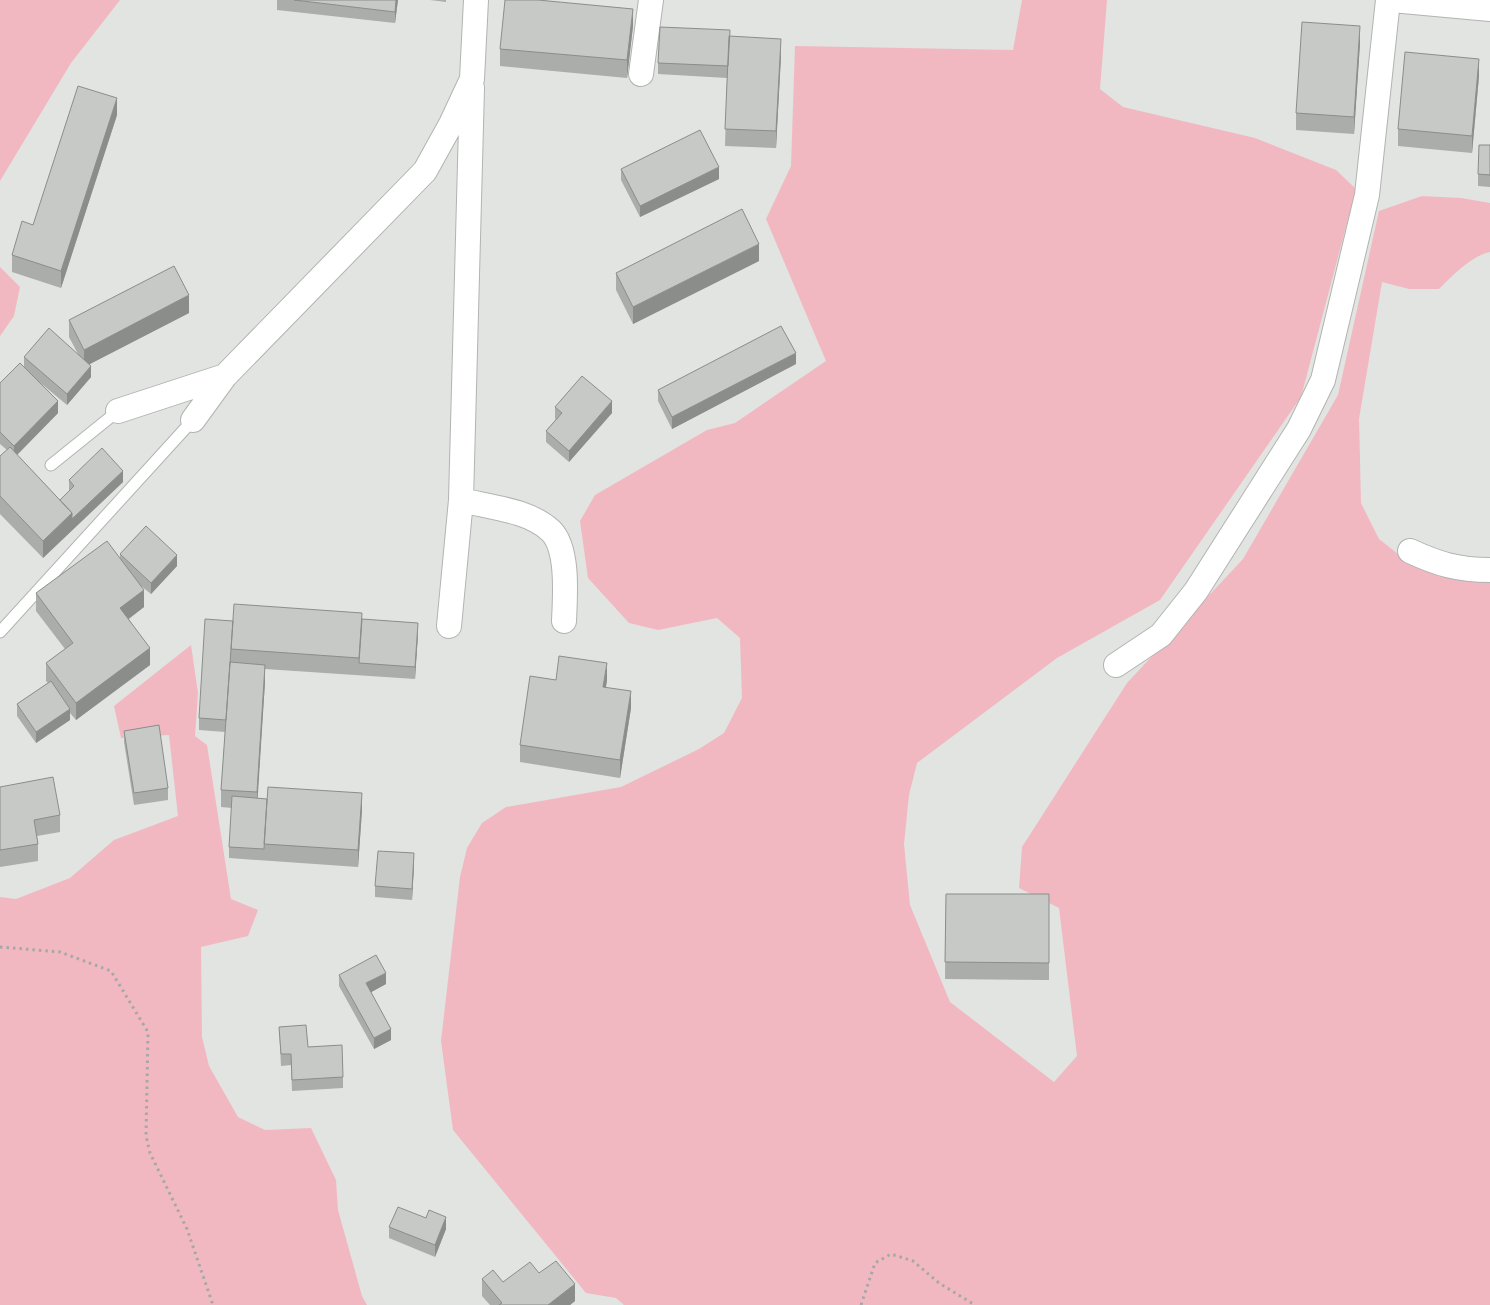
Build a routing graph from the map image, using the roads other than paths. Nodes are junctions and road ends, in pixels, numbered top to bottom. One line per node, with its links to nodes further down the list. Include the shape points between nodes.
1 (476, 0): 6 (street)
2 (651, 0): 5 (street)
3 (1390, 0): 4 (street); 17 (street, via 1367,195 1323,380 1299,428 1196,591 1161,635)
4 (1490, 9)
5 (641, 74)
6 (472, 79): 7 (street, via 424,171); 11 (street)
7 (225, 376): 8 (street); 9 (street)
8 (118, 411): 10 (lane)
9 (193, 420): 16 (lane)
10 (51, 465)
11 (461, 500): 14 (street, via 528,516 552,532 562,554); 15 (street)
12 (1410, 551): 13 (street, via 1440,566)
13 (1490, 570)
14 (564, 621)
15 (449, 626)
16 (0, 632)
17 (1116, 665)

